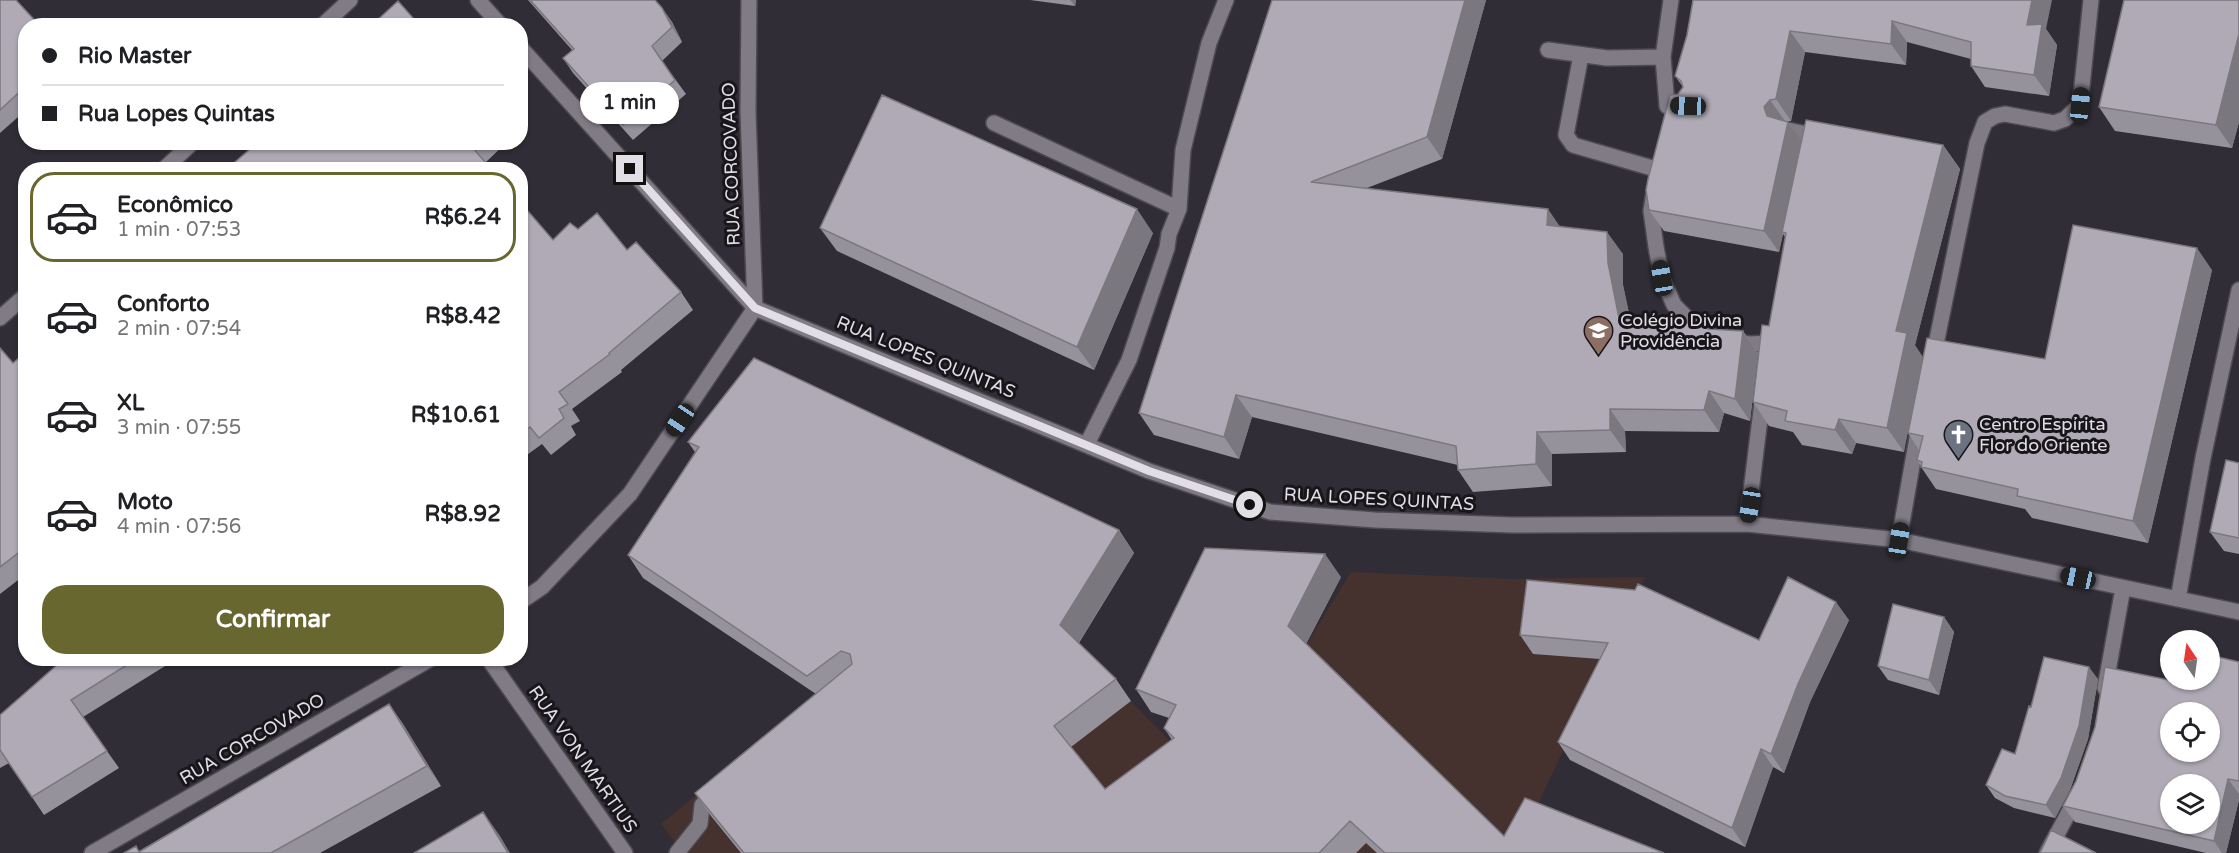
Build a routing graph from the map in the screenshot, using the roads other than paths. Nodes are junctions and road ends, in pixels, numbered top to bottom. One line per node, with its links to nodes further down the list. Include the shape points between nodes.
1 (350, 0): 7 (street)
2 (478, 0): 8 (street)
3 (748, 0): 22 (street, RUA CORCOVADO)
4 (1226, 0): 19 (street, via 1209,43 1183,150)
5 (1671, 0): 12 (street)
6 (2091, 0): 25 (street, via 2080,105 2066,119 2054,123 2005,114 1985,122 1977,143)
7 (331, 18)
8 (494, 18)
9 (1548, 50): 10 (street)
10 (1581, 55): 12 (street); 24 (street, via 1568,141 1659,164 1651,211 1662,278 1674,306 1704,334 1726,341)
11 (528, 56): 22 (street, RUA LOPES QUINTAS)
12 (1663, 57): 13 (street, via 1666,111)
13 (1688, 106)
14 (994, 123): 19 (street)
15 (1788, 130): 18 (street, via 1811,135)
16 (184, 150): 17 (street)
17 (172, 162)
18 (1808, 165)
19 (1179, 209): 28 (street, via 1129,360)
20 (2239, 290): 33 (street)
21 (18, 302): 23 (street)
22 (755, 308): 28 (street, RUA LOPES QUINTAS); 32 (street, via 630,494 542,587)
23 (0, 318)
24 (1770, 343)
25 (1929, 375)
26 (1766, 377): 29 (street)
27 (1922, 410): 30 (street)
28 (1088, 444): 29 (street, RUA LOPES QUINTAS, via 1149,471 1270,512 1512,525)
29 (1747, 524): 30 (street, RUA LOPES QUINTAS)
30 (1899, 540): 31 (street, RUA LOPES QUINTAS)
31 (2123, 588): 33 (street, RUA LOPES QUINTAS); 37 (street)
32 (528, 597)
33 (2178, 599): 34 (street, RUA LOPES QUINTAS)
34 (2239, 612)
35 (418, 666): 40 (street, RUA CORCOVADO)
36 (494, 666): 41 (street, RUA VON MARTIUS)
37 (2104, 698)
38 (2083, 783): 43 (street)
39 (729, 784): 42 (street, via 702,805 700,824)
40 (92, 853)
41 (626, 853)
42 (677, 853)
43 (2047, 853)

